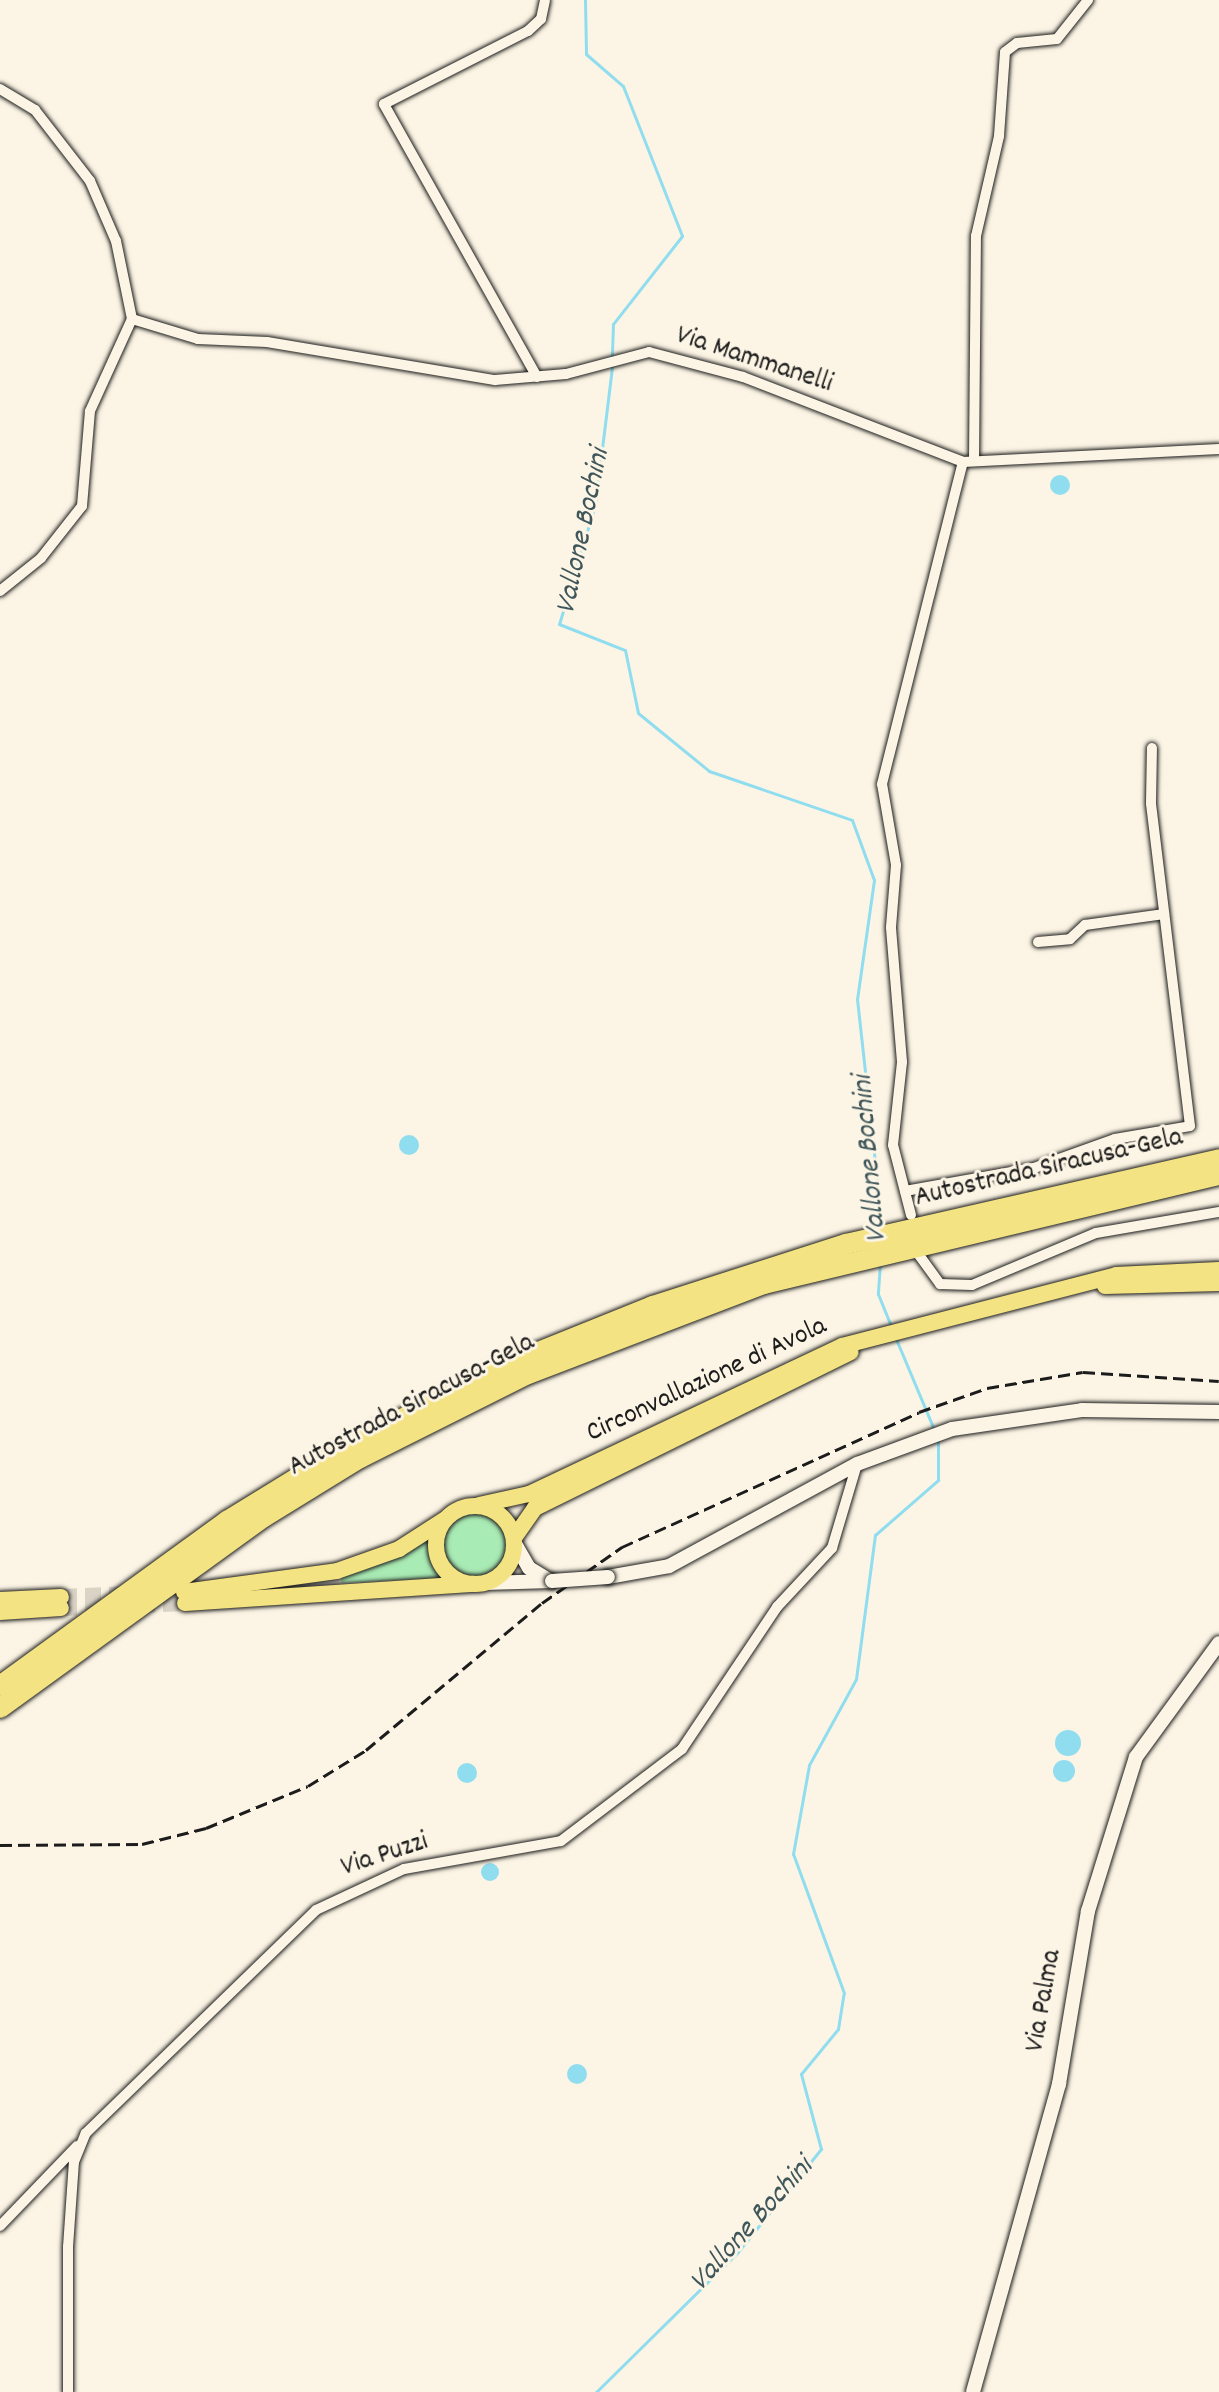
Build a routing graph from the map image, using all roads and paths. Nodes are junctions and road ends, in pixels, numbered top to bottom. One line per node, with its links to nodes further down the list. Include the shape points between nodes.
1 (545, 0): 5 (street, via 541,19 528,31 384,104)
2 (1088, 0): 7 (street, via 1057,39 1017,43 1005,52 999,136 976,236)
3 (0, 89): 4 (street, via 35,110 90,181 116,241)
4 (132, 319): 5 (street, Via Mammanelli, via 198,339 267,342 495,380); 8 (street, via 90,411 82,506 41,558)
5 (537, 377): 7 (street, Via Mammanelli, via 649,352 743,377)
6 (1219, 449): 7 (street, Via Mammanelli)
7 (968, 462): 14 (street, via 882,784 896,865 891,927 902,1062 893,1145)
8 (0, 591)
9 (1152, 748): 10 (street)
10 (1164, 914): 11 (street, via 1085,925 1070,939); 14 (street, via 1190,1126 1115,1139 1034,1168)
11 (1038, 942)
12 (1219, 1159): 17 (highway, Autostrada Siracusa-Gela)
13 (1219, 1175): 17 (highway, Autostrada Siracusa-Gela)
14 (905, 1191): 16 (street)
15 (1219, 1212): 19 (street, via 1096,1233 972,1285 940,1284)
16 (911, 1215)
17 (891, 1241): 18 (highway)
18 (849, 1252): 34 (highway, Autostrada Siracusa-Gela, via 550,1347 352,1444 215,1529); 35 (highway, Autostrada Siracusa-Gela, via 528,1374 360,1458 163,1586)
19 (919, 1255)
20 (1219, 1270): 22 (main road)
21 (1219, 1283): 22 (main road)
22 (1084, 1285): 23 (main road)
23 (878, 1336): 26 (main road, Circonvallazione di Avola, via 790,1366 529,1494); 28 (main road, Circonvallazione di Avola, via 535,1508)
24 (1219, 1412): 25 (main road, via 1068,1411 952,1429)
25 (857, 1464): 29 (main road, bridge, via 669,1566); 36 (street, Via Puzzi, via 832,1548 777,1607 682,1749 561,1841 404,1869 316,1910)
26 (479, 1505): 27 (main road); 28 (main road, via 505,1520)
27 (444, 1520): 30 (main road, via 436,1537 441,1565); 30 (main road, via 399,1549 337,1571 184,1597)
28 (514, 1540): 29 (main road, via 529,1568); 30 (main road, via 506,1568)
29 (552, 1581): 30 (main road)
30 (479, 1584)
31 (0, 1600): 32 (main road, via 61,1602)
32 (0, 1612)
33 (1219, 1643): 39 (main road, Via Palma, via 1136,1757 1088,1911 1059,2084)
34 (0, 1686)
35 (0, 1708)
36 (77, 2146): 37 (street, Via Puzzi); 38 (street, via 65,2291)
37 (0, 2226)
38 (68, 2392)
39 (973, 2392)

